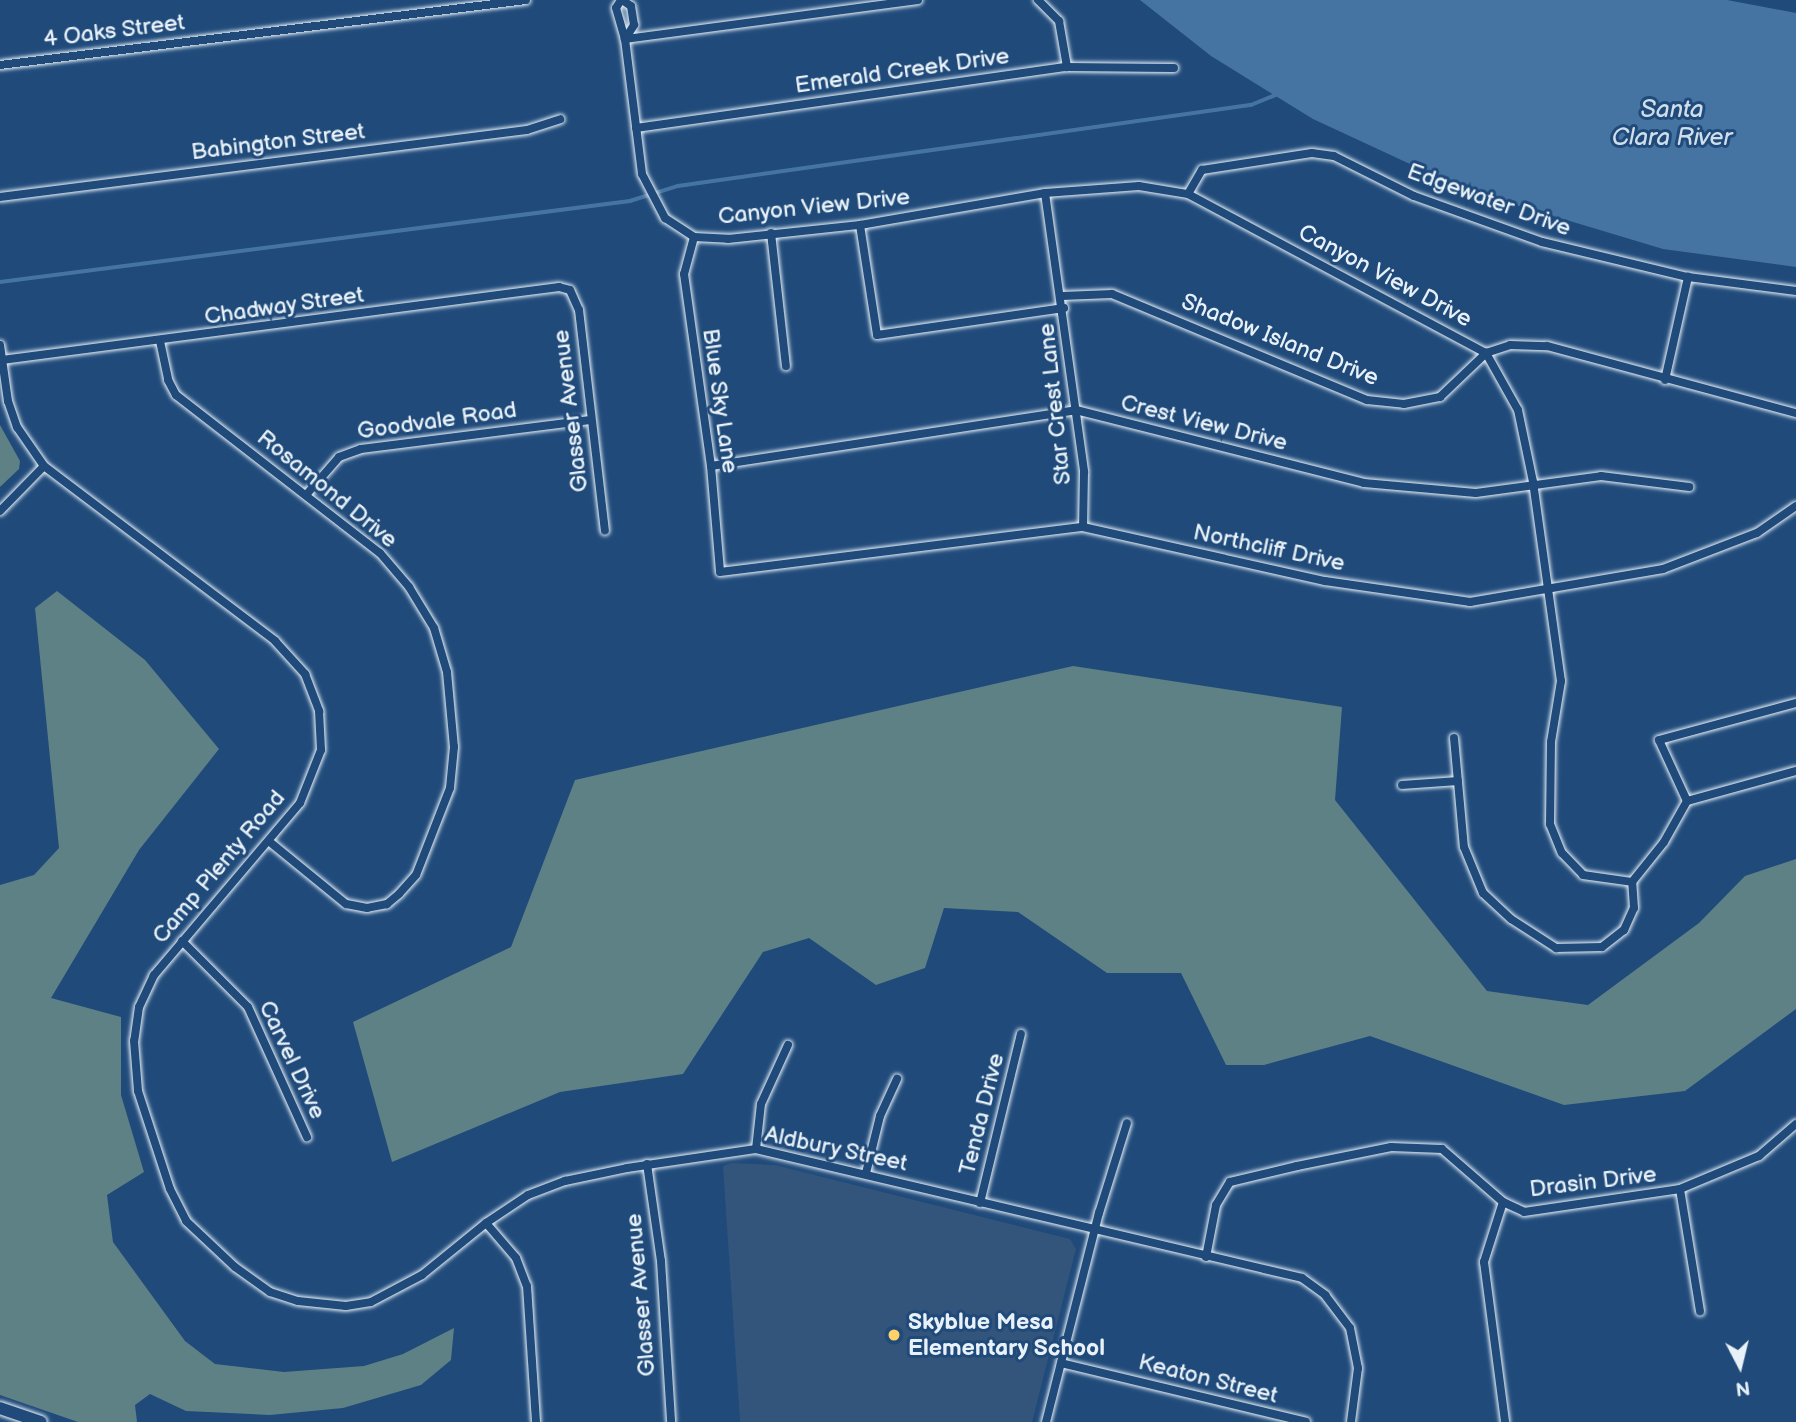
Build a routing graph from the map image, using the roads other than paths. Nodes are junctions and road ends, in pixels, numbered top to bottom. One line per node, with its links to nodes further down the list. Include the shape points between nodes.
1 (526, 0): 6 (street, 4 Oaks Street)
2 (622, 0): 5 (street, Canyon View Drive, via 616,8); 5 (street, Canyon View Drive, via 631,6 634,25)
3 (918, 0): 5 (street)
4 (1038, 0): 7 (street, via 1059,21)
5 (625, 39): 10 (street, Canyon View Drive)
6 (0, 65)
7 (1066, 67): 8 (street, Emerald Creek Drive); 10 (street, Emerald Creek Drive)
8 (1174, 68)
9 (560, 119): 13 (street, Babington Street, via 527,130)
10 (636, 128): 16 (street, Canyon View Drive, via 646,186 656,205 672,224)
11 (1045, 193): 12 (street, Canyon View Drive, via 1139,186); 14 (street, Canyon View Drive); 20 (street, Star Crest Lane)
12 (1188, 194): 17 (street, Edgewater Drive, via 1202,170 1312,153 1334,156 1414,196 1486,223 1611,261); 24 (street, Canyon View Drive)
13 (0, 197)
14 (860, 225): 15 (street, Canyon View Drive); 21 (street, via 877,335)
15 (771, 233): 16 (street, Canyon View Drive, via 728,239); 26 (street)
16 (694, 237): 32 (street, Blue Sky Lane, via 684,274)
17 (1688, 277): 19 (street, Edgewater Drive); 27 (street)
18 (570, 290): 22 (street, Chadway Street, via 559,287); 30 (street, Glasser Avenue, via 579,310)
19 (1796, 291)
20 (1062, 296): 21 (street, Star Crest Lane); 24 (street, Shadow Island Drive, via 1112,294 1367,400 1404,404 1440,397)
21 (1064, 308): 28 (street, Star Crest Lane)
22 (160, 341): 25 (street, Chadway Street); 35 (street, Rosamond Drive, via 176,395)
23 (0, 345): 25 (street, Camp Plenty Road)
24 (1486, 353): 27 (street, via 1510,345 1547,346); 33 (street, Canyon View Drive, via 1518,410)
25 (2, 360): 31 (street, Camp Plenty Road, via 17,427)
26 (786, 366)
27 (1665, 380): 29 (street)
28 (1076, 410): 32 (street, Crest View Drive); 33 (street, Crest View Drive, via 1364,483 1476,493); 38 (street, Star Crest Lane, via 1084,472)
29 (1796, 413)
30 (590, 419): 35 (street, Goodvale Road, via 360,449 339,457); 39 (street, Glasser Avenue)
31 (44, 466): 37 (street); 48 (street, Camp Plenty Road, via 201,582 275,641 305,674 318,711 321,750 300,803)
32 (711, 466): 40 (street, Blue Sky Lane)
33 (1533, 482): 34 (street, Crest View Drive, via 1601,476); 41 (street, Canyon View Drive)
34 (1689, 487)
35 (306, 495): 48 (street, Rosamond Drive, via 380,553 409,587 434,628 447,672 454,747 450,788 415,874 387,904 367,908 346,904)
36 (1796, 506): 41 (street, Northcliff Drive, via 1757,533 1663,569)
37 (0, 511)
38 (1083, 527): 40 (street, Northcliff Drive); 41 (street, Northcliff Drive, via 1325,581 1470,602)
39 (605, 530)
40 (720, 572)
41 (1552, 591): 49 (street, Canyon View Drive, via 1562,681 1551,742 1550,824 1562,853 1583,875)
42 (1796, 703): 47 (street, via 1659,740)
43 (1454, 738): 45 (street)
44 (1796, 771): 47 (street)
45 (1458, 781): 46 (street); 49 (street, via 1464,847 1483,893 1538,939 1574,951 1602,947 1623,930 1634,908)
46 (1402, 785)
47 (1687, 801): 49 (street, via 1664,842)
48 (271, 842): 50 (street, Camp Plenty Road)
49 (1632, 882)
50 (182, 941): 56 (street, Carvel Drive, via 248,1007); 66 (street, Camp Plenty Road, via 154,975 139,1007 134,1041 138,1091 170,1189 186,1221)
51 (1021, 1034): 62 (street, Tenda Drive)
52 (788, 1045): 57 (street, via 761,1104)
53 (897, 1079): 59 (street, via 880,1116)
54 (1127, 1123): 64 (street)
55 (1796, 1124): 60 (street, Drasin Drive, via 1759,1156)
56 (307, 1137)
57 (756, 1149): 58 (street, Aldbury Street); 59 (street, Aldbury Street)
58 (647, 1164): 63 (street, Aldbury Street, via 565,1181 528,1195); 72 (street, Glasser Avenue, via 661,1261)
59 (866, 1173): 62 (street, Aldbury Street)
60 (1679, 1189): 61 (street, Drasin Drive, via 1524,1212); 67 (street)
61 (1503, 1202): 65 (street, Drasin Drive, via 1442,1149 1391,1147 1230,1182 1216,1205); 76 (street, via 1484,1262)
62 (980, 1203): 64 (street, Aldbury Street)
63 (486, 1223): 66 (street, Aldbury Street, via 422,1275 371,1302 346,1306 298,1301 270,1292); 71 (street, via 516,1258 527,1286)
64 (1095, 1231): 65 (street, Aldbury Street); 68 (street)
65 (1206, 1257): 75 (street, Aldbury Street, via 1302,1278 1325,1295 1350,1328 1358,1368)
66 (235, 1267)
67 (1700, 1311)
68 (1061, 1363): 73 (street); 74 (street, Keaton Street)
69 (0, 1408): 70 (main road)
70 (41, 1422)
71 (536, 1422)
72 (671, 1422)
73 (1046, 1422)
74 (1306, 1422)
75 (1351, 1422)
76 (1505, 1422)

